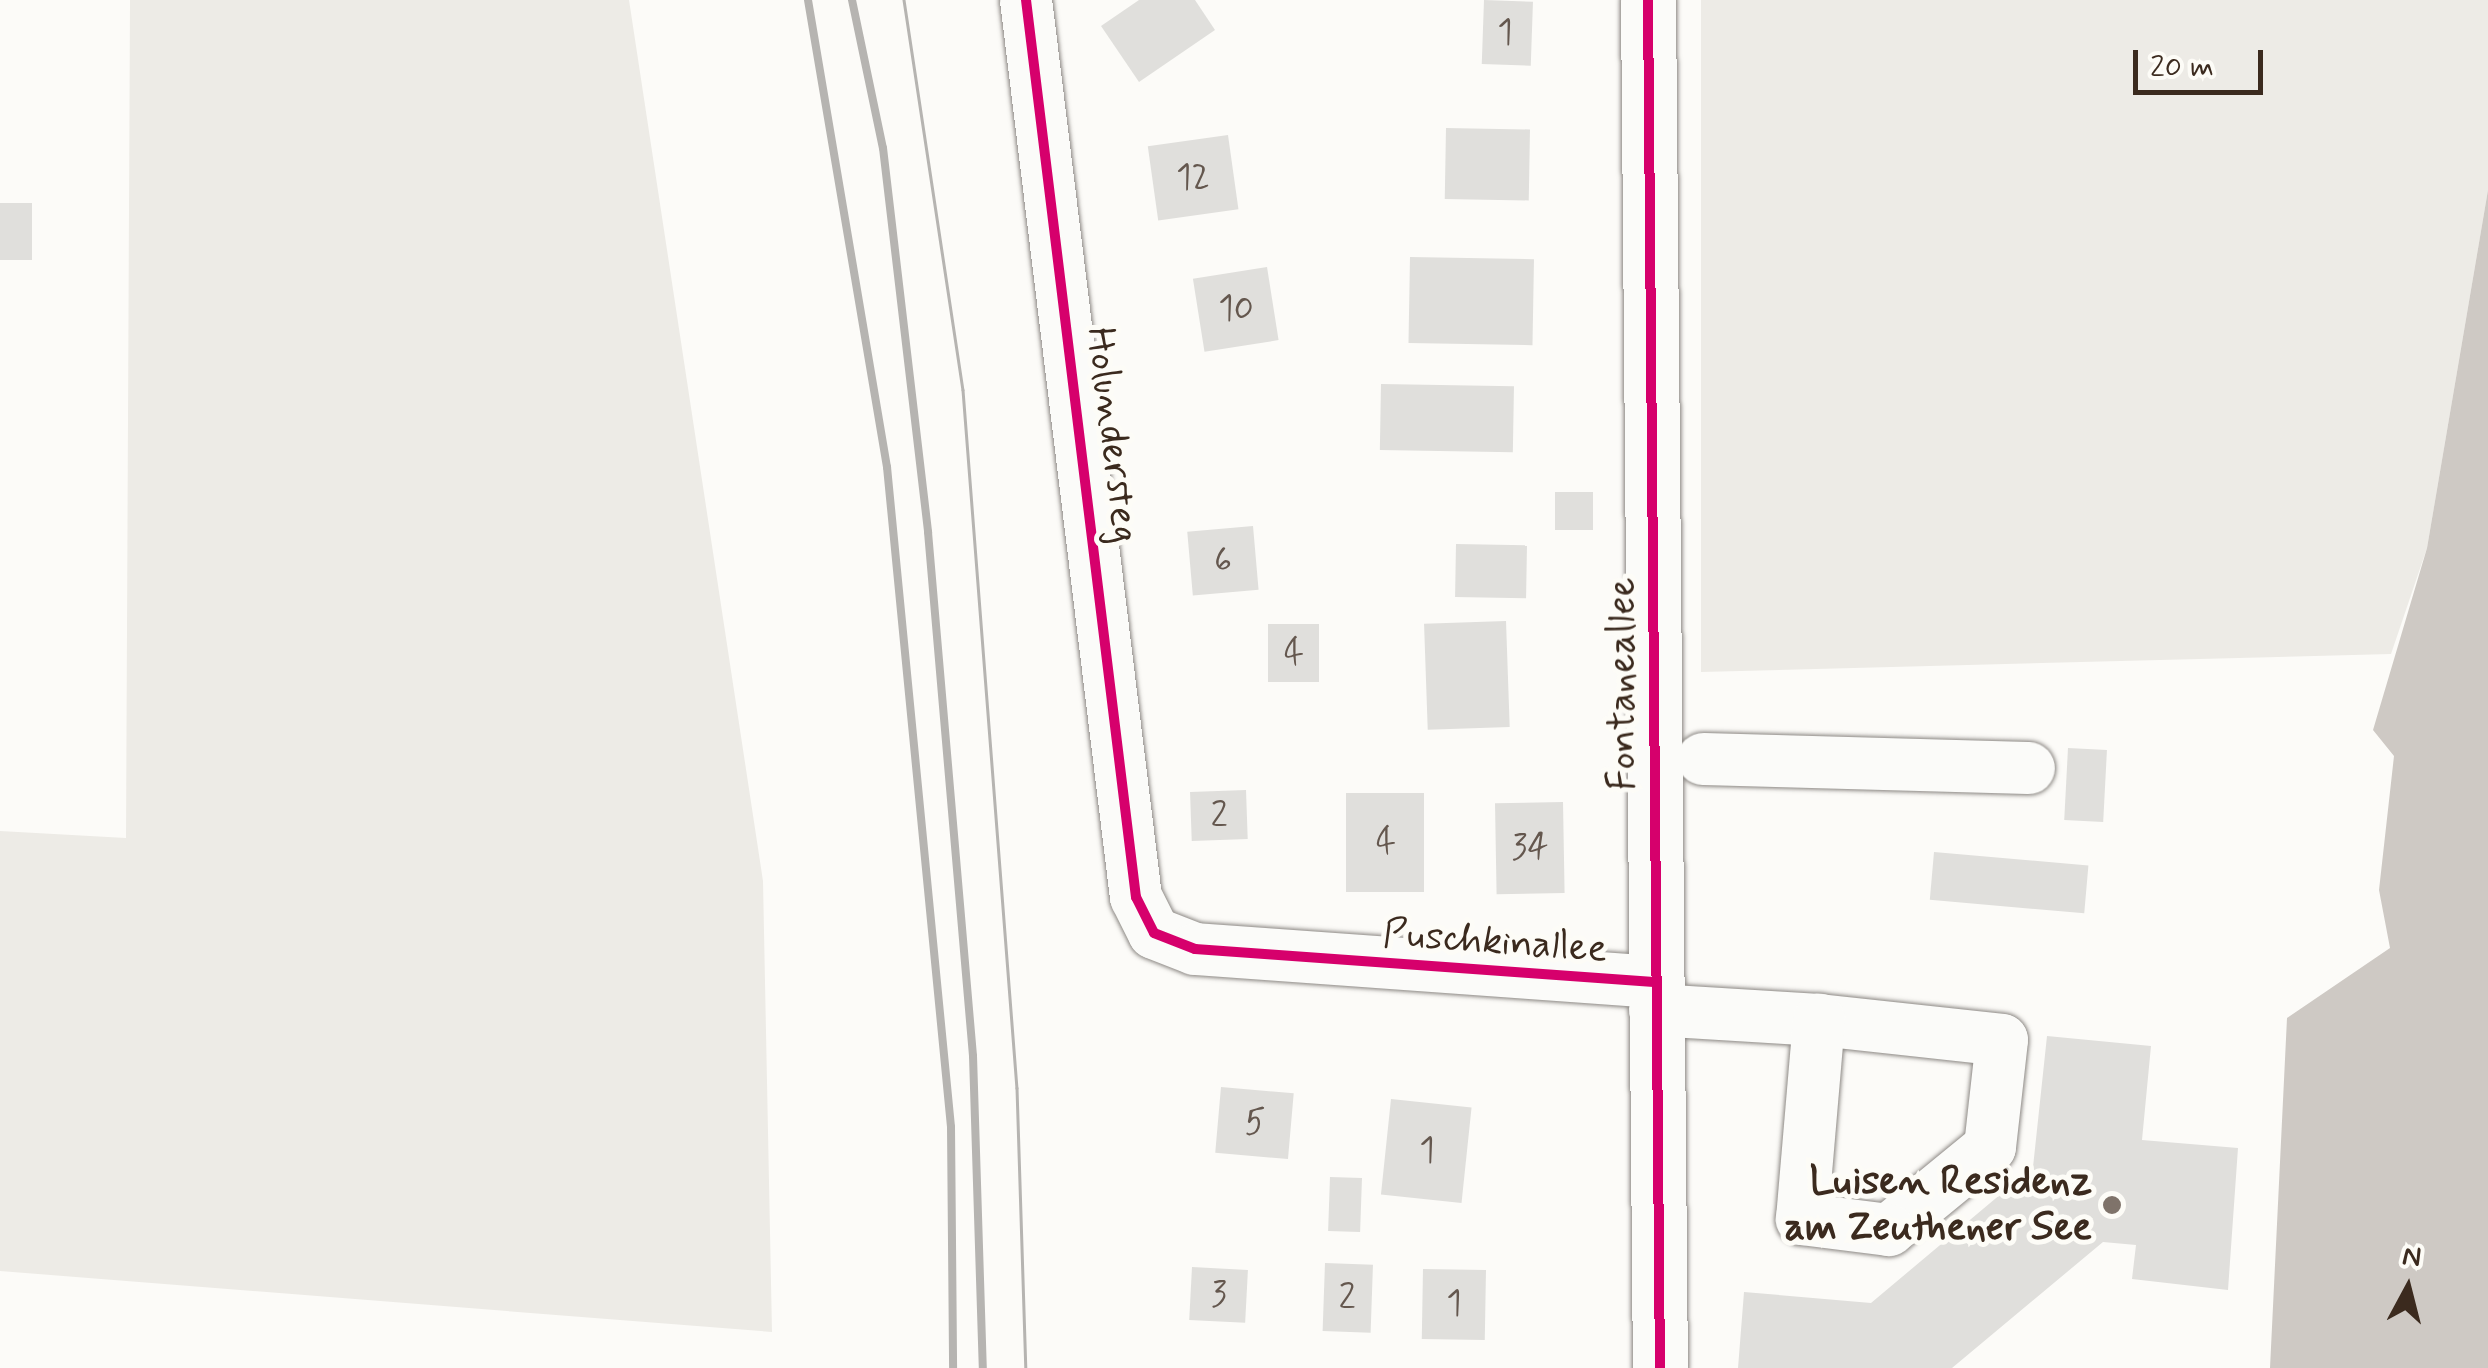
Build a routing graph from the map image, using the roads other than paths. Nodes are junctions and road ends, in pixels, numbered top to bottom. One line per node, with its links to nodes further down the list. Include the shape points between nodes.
1 (1026, 0): 5 (street, Holundersteg, via 1136,897)
2 (1648, 0): 6 (main road, Fontaneallee)
3 (1703, 759): 4 (street)
4 (2029, 768)
5 (1154, 933): 6 (street, Puschkinallee, via 1195,949)
6 (1655, 996): 7 (street, Puschkinallee); 8 (main road, Fontaneallee)
7 (1819, 1020): 7 (street, Puschkinallee, via 2002,1040 1990,1147 1889,1230 1802,1220)
8 (1660, 1368)

